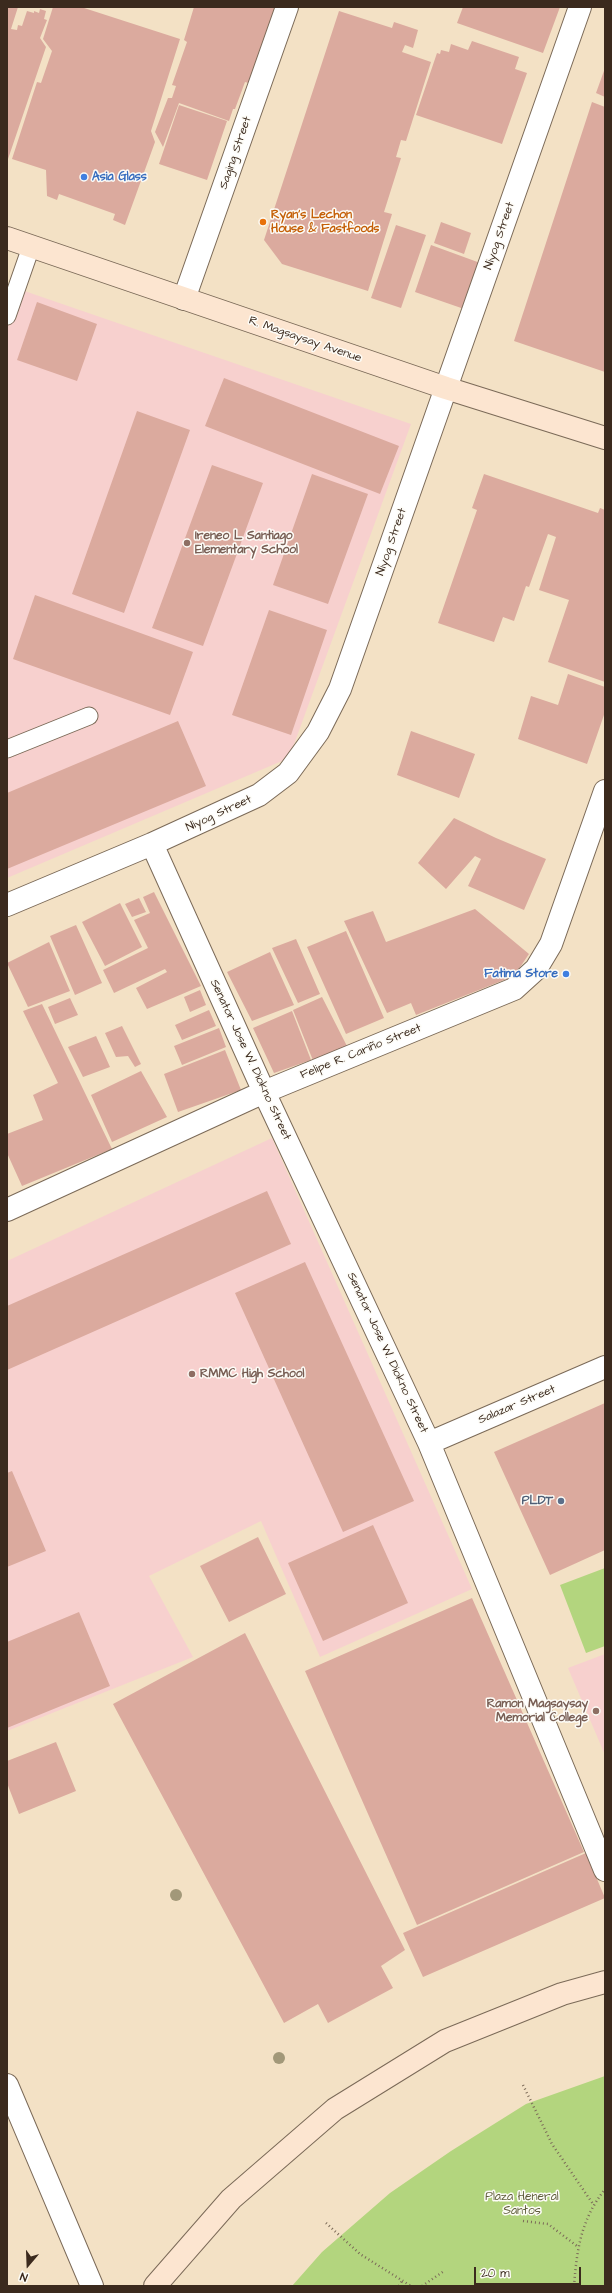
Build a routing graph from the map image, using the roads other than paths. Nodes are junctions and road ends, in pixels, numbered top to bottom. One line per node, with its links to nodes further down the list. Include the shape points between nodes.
1 (287, 7): 5 (street, Saging Street)
2 (580, 7): 7 (street, Niyog Street)
3 (7, 238): 4 (street, R. Magsaysay Avenue)
4 (31, 247): 5 (street, R. Magsaysay Avenue); 6 (lane)
5 (184, 299): 7 (street, R. Magsaysay Avenue)
6 (7, 316)
7 (446, 388): 8 (street, R. Magsaysay Avenue); 12 (street, Niyog Street, via 340,689 318,732 288,774 259,795)
8 (605, 438)
9 (89, 716): 10 (lane)
10 (7, 749)
11 (605, 791): 14 (street, Felipe R. Cariño Street, via 551,944 536,969 514,988)
12 (152, 844): 13 (street, Niyog Street); 14 (street, Senator Jose W. Diokno Street)
13 (7, 905)
14 (264, 1092): 15 (street, Felipe R. Cariño Street); 17 (street, Senator Jose W. Diokno Street)
15 (7, 1210)
16 (605, 1367): 17 (street, Salazar Street)
17 (429, 1443): 18 (street, Senator Jose W. Diokno Street)
18 (605, 1870)
19 (605, 1982): 22 (street, via 562,1994 445,2041 335,2109 231,2200)
20 (7, 2085): 21 (street)
21 (92, 2286)
22 (156, 2286)

